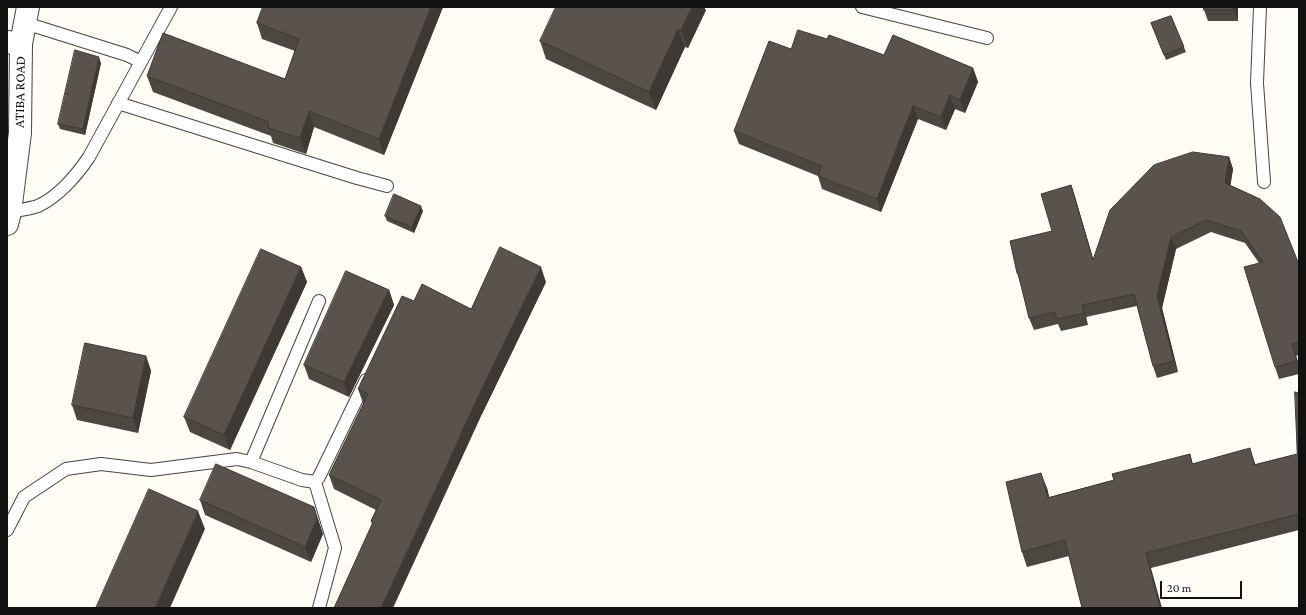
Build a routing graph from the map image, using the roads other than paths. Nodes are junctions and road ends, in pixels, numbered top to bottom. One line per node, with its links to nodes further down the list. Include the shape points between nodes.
1 (171, 7): 7 (lane)
2 (862, 7): 5 (lane)
3 (1260, 7): 9 (lane, via 1257,83)
4 (26, 15): 6 (street, ATIBA ROAD); 7 (lane)
5 (987, 38)
6 (14, 43): 11 (street, ATIBA ROAD, via 20,133)
7 (141, 62): 8 (lane)
8 (118, 104): 10 (lane); 11 (lane, via 89,157 60,192 38,206)
9 (1264, 182)
10 (387, 186)
11 (9, 218)
12 (320, 301): 14 (lane)
13 (370, 372): 15 (lane)
14 (251, 462): 15 (lane); 16 (lane, via 237,459 151,470 101,464 66,469 24,498)
15 (315, 482): 17 (lane, via 335,548)
16 (7, 530)
17 (319, 608)

